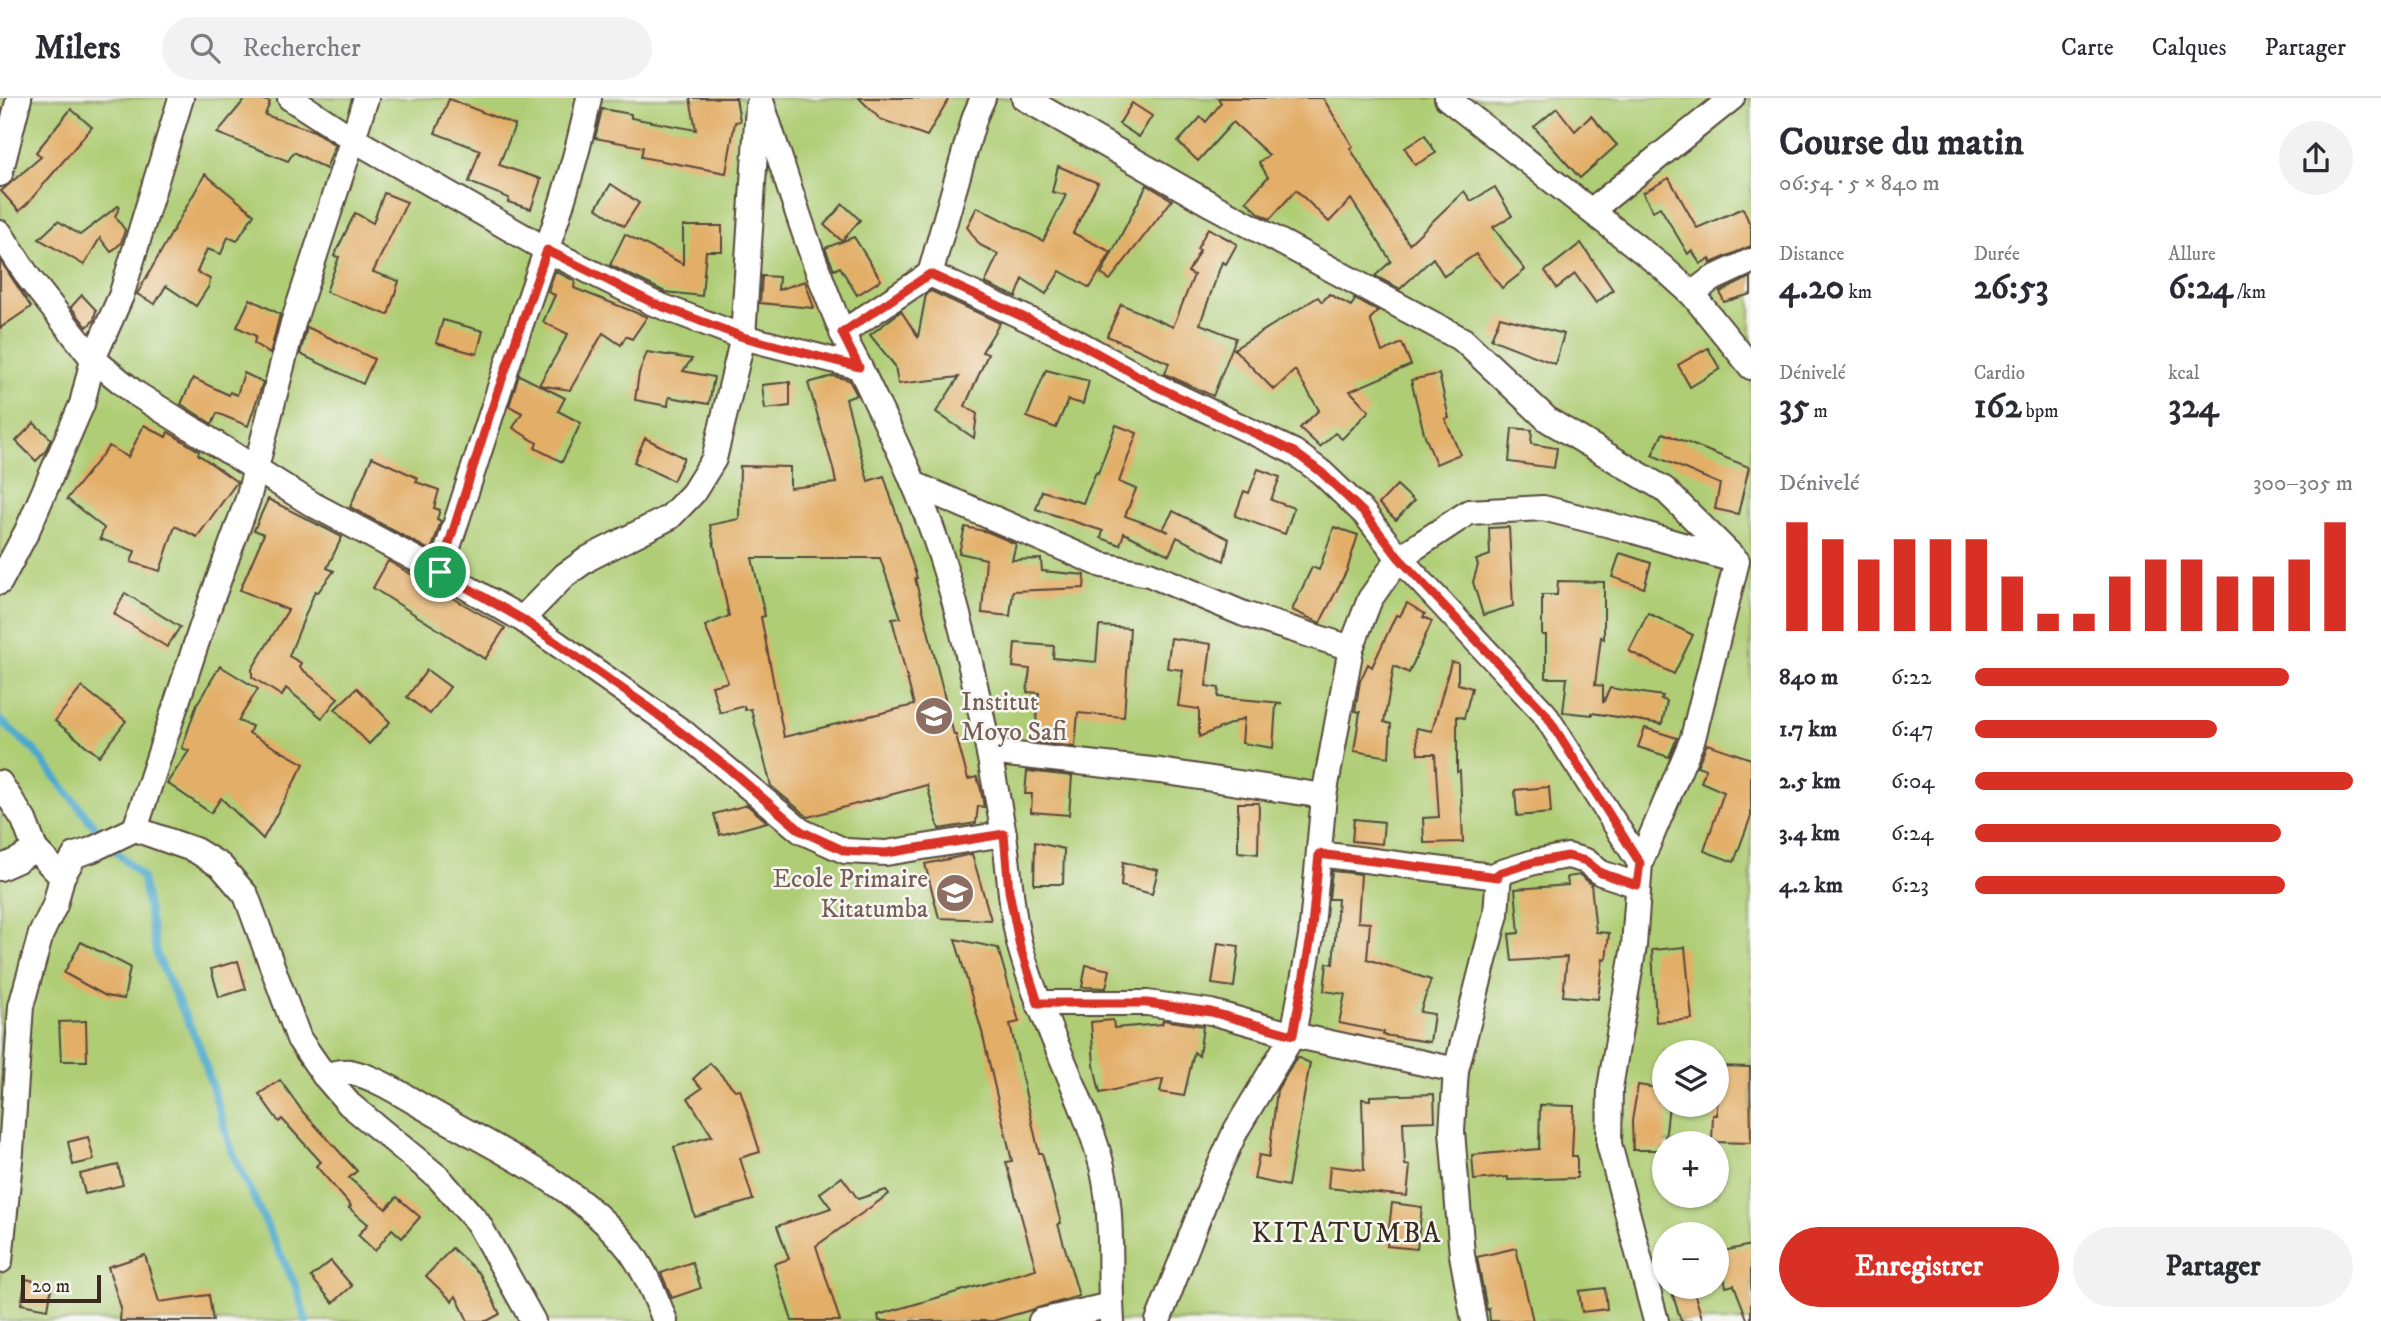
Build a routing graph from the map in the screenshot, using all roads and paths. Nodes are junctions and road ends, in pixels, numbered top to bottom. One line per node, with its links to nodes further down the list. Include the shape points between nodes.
1 (19, 98): 12 (street)
2 (181, 98): 21 (street, via 121,296)
3 (290, 98): 11 (street)
4 (366, 98): 11 (street)
5 (589, 98): 15 (street)
6 (760, 98): 19 (street); 20 (street)
7 (983, 98): 17 (street)
8 (1024, 98): 27 (street, via 1463,340 1548,420 1664,489)
9 (1447, 98): 13 (street)
10 (1731, 98): 13 (street)
11 (353, 139): 15 (street); 24 (street, via 293,323)
12 (0, 174)
13 (1592, 210): 18 (street)
14 (0, 233): 21 (street)
15 (547, 250): 20 (street, via 653,303); 28 (street)
16 (1751, 261): 18 (street, via 1710,279)
17 (930, 274): 19 (street); 26 (street, via 1073,340 1294,452 1364,513)
18 (1692, 294): 22 (street)
19 (842, 333): 23 (street)
20 (743, 337): 23 (street); 30 (street, via 714,459 693,493 670,517 565,575)
21 (93, 359): 24 (street, via 135,393); 29 (street, via 82,404)
22 (1751, 366)
23 (859, 367): 25 (street)
24 (256, 468): 28 (street, via 312,504); 35 (street)
25 (914, 484): 31 (street, via 1102,565 1149,574 1244,614); 32 (street, via 938,546)
26 (1399, 558): 27 (street, via 1469,512 1543,508); 31 (street, via 1370,598); 40 (street, via 1545,713)
27 (1744, 564): 40 (street, via 1693,738)
28 (440, 572): 30 (street)
29 (0, 582)
30 (522, 619): 36 (street, via 684,733 801,831 845,851 886,853)
31 (1351, 648): 34 (street)
32 (989, 752): 34 (street); 36 (street)
33 (0, 783): 37 (street)
34 (1324, 796): 38 (street)
35 (126, 834): 41 (street, via 75,855); 46 (street, via 195,850 221,866 246,895 299,1039)
36 (1004, 834): 43 (street, via 1020,947)
37 (36, 849): 39 (street); 41 (street)
38 (1319, 854): 42 (street); 44 (street, via 1311,937)
39 (0, 868)
40 (1638, 874): 42 (street, via 1601,873 1586,861 1568,856 1534,862); 54 (street, via 1634,946 1610,1088 1609,1144)
41 (62, 877): 47 (street, via 21,1006)
42 (1498, 877): 45 (street, via 1496,914)
43 (1038, 1003): 44 (street, via 1147,1003 1211,1012); 48 (street, via 1099,1156 1109,1204)
44 (1293, 1035): 45 (street); 52 (street, via 1236,1130)
45 (1456, 1070): 53 (street, via 1452,1131 1462,1255)
46 (324, 1075): 49 (street, via 349,1104 439,1178 478,1223); 50 (street, via 350,1072 382,1084 562,1188 630,1250)
47 (0, 1261)
48 (1112, 1313): 51 (street)
49 (533, 1321)
50 (665, 1321)
51 (1041, 1321)
52 (1158, 1321)
53 (1474, 1321)
54 (1656, 1321)

